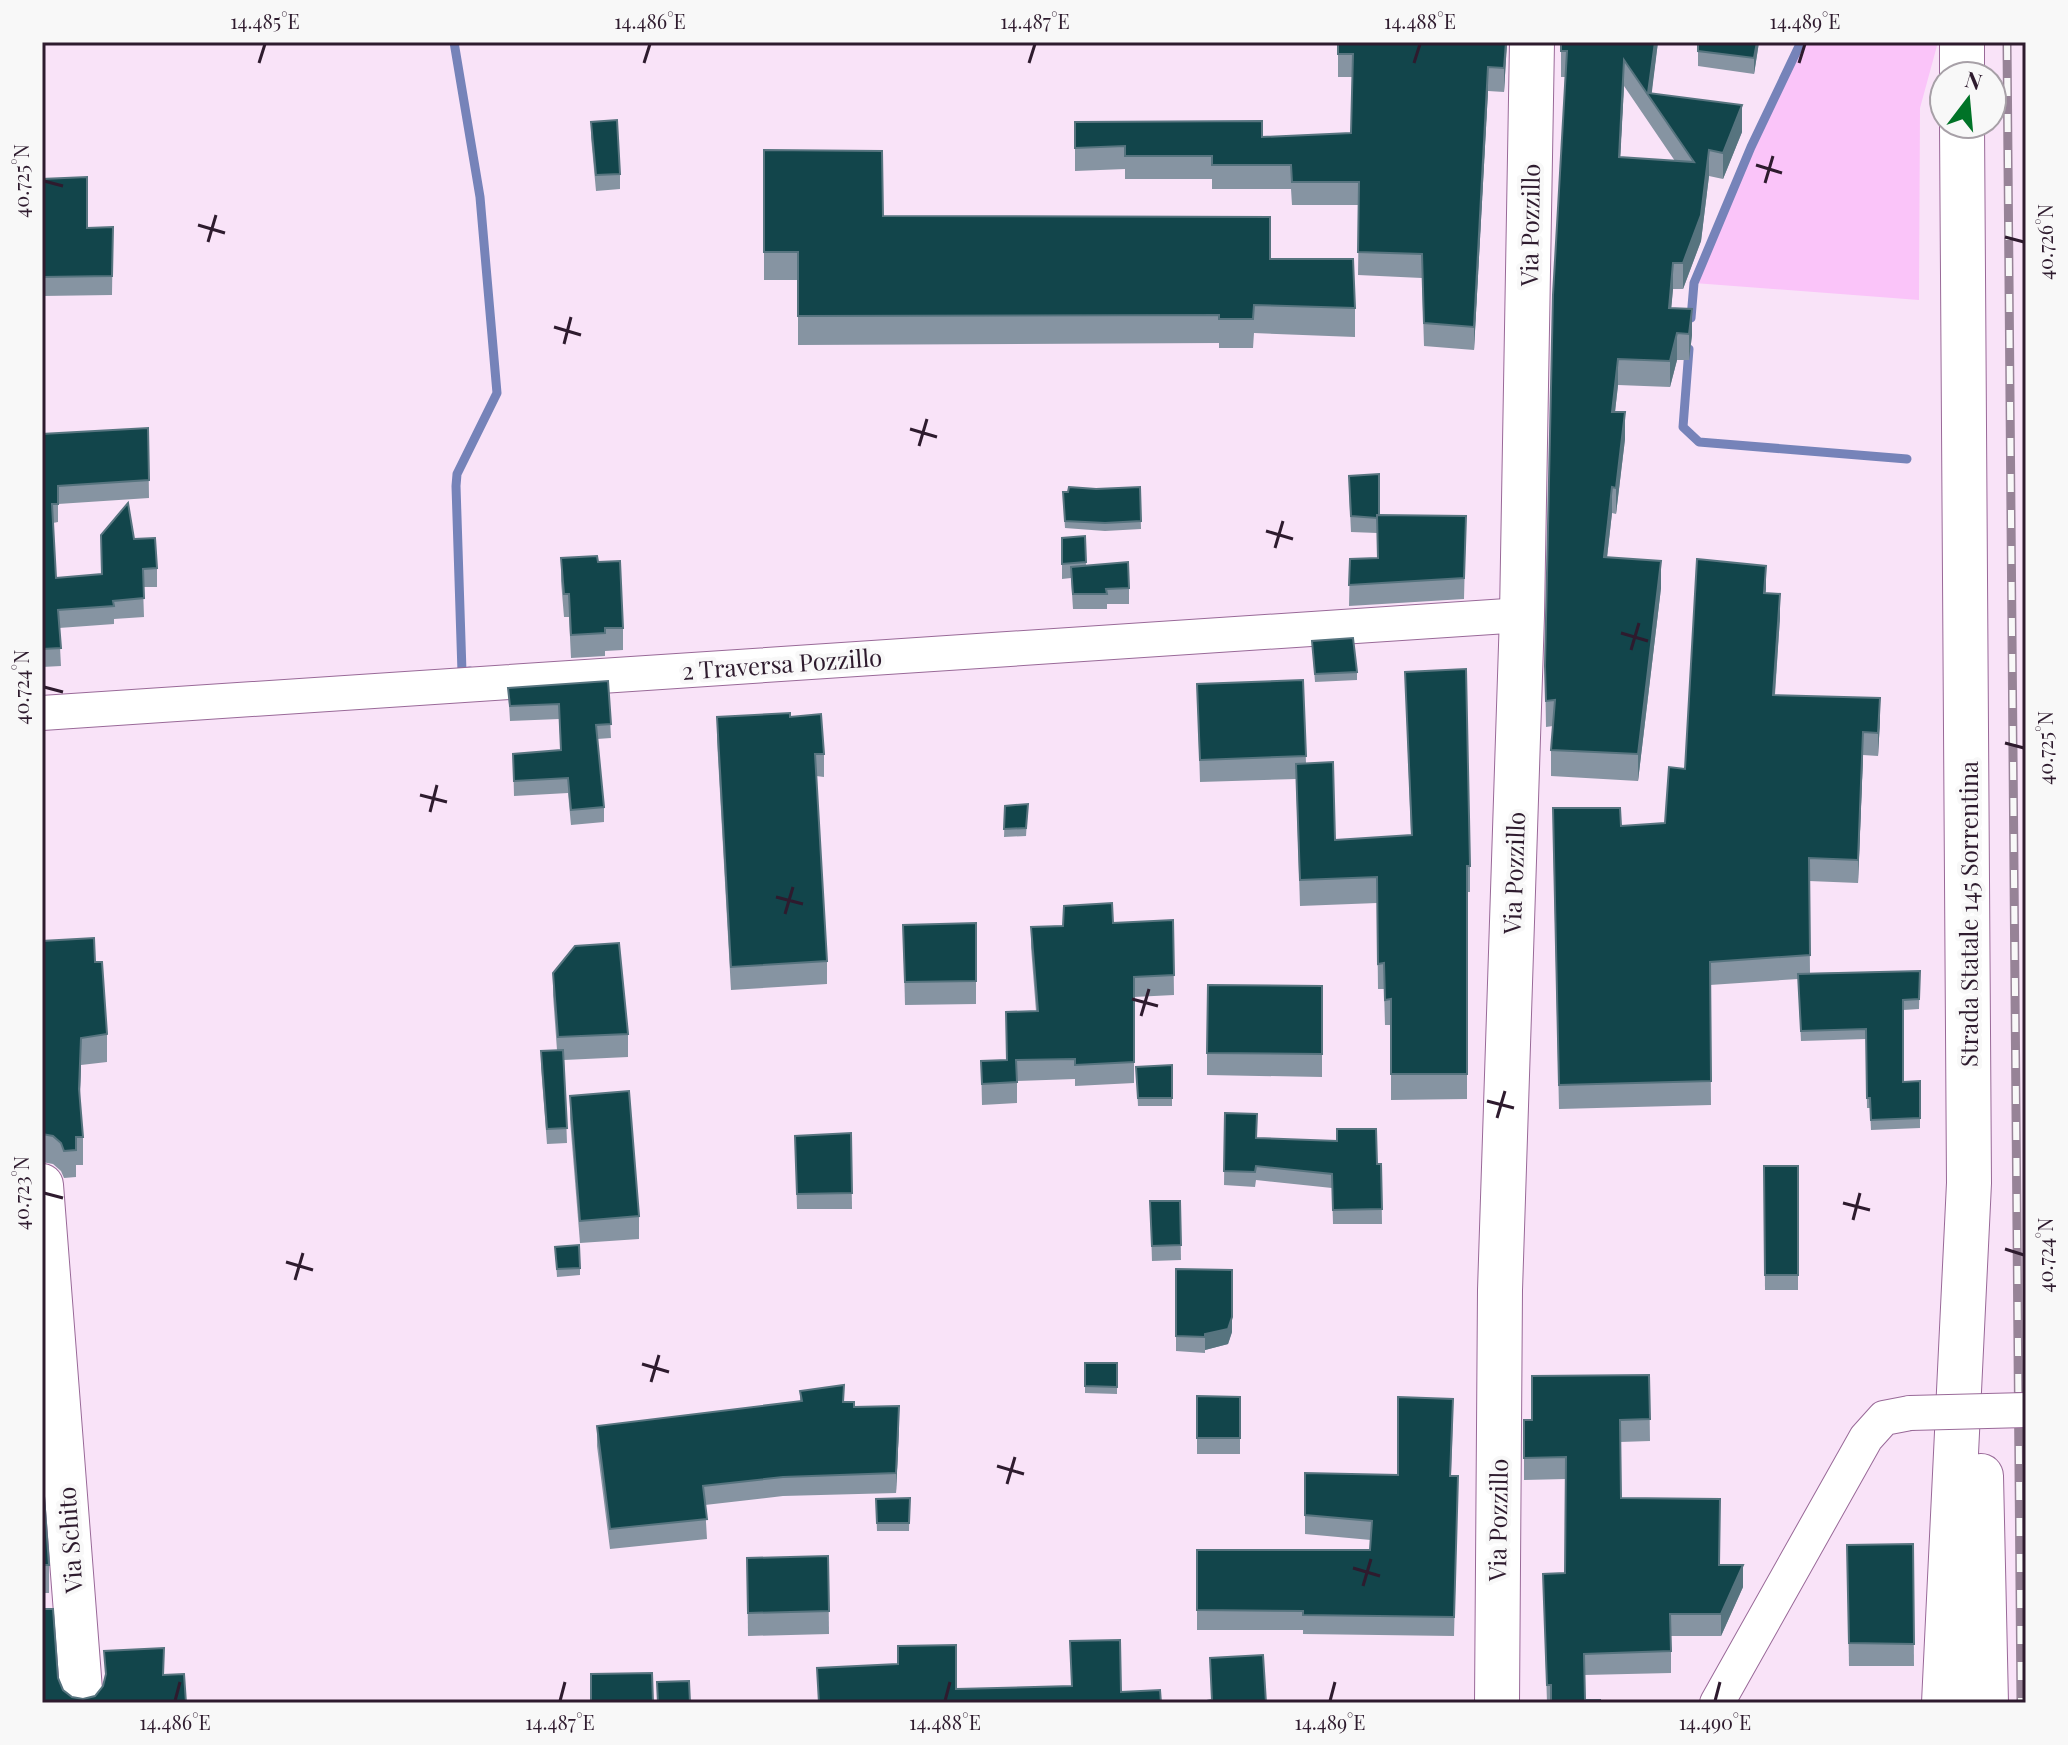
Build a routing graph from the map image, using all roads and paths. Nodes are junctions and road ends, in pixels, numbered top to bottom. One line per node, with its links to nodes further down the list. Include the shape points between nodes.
1 (1532, 42): 3 (main road, Via Pozzillo)
2 (1962, 140): 6 (main road, Strada Statale 145 Sorrentina, via 1969,1151)
3 (1522, 615): 4 (street, 2 Traversa Pozzillo); 10 (main road, Via Pozzillo, via 1500,1290)
4 (42, 713)
5 (42, 1185): 8 (street, Via Schito)
6 (1964, 1307): 12 (main road, Strada Statale 145 Sorrentina); 13 (main road, via 1981,1482)
7 (2026, 1410): 11 (street, bridge, via 1884,1418 1866,1438)
8 (54, 1511): 9 (street, Via Schito)
9 (82, 1703)
10 (1497, 1703)
11 (1717, 1703)
12 (1944, 1703)
13 (1986, 1703)

